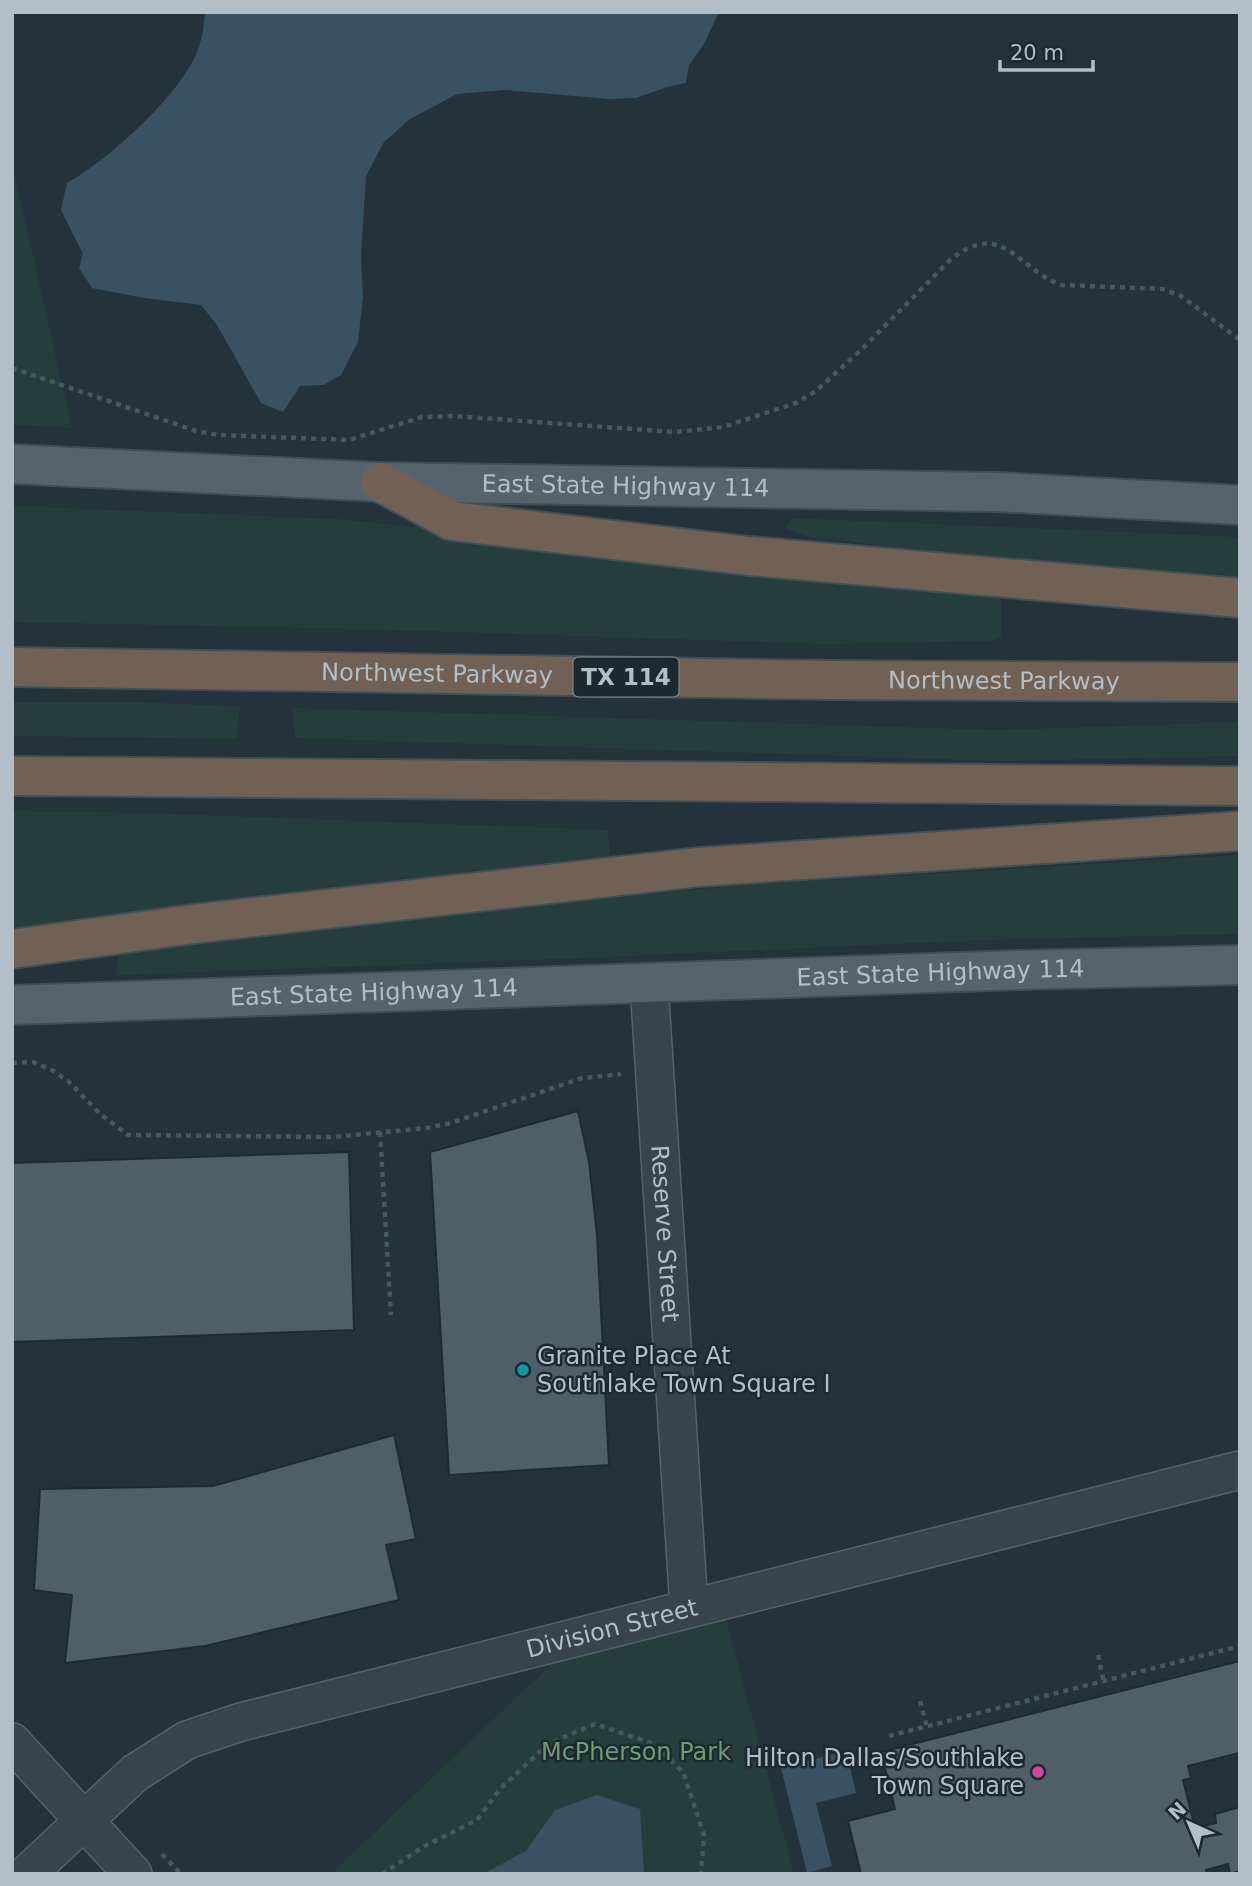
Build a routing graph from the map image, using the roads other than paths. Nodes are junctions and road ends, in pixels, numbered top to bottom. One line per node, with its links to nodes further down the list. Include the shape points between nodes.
1 (12, 464): 2 (main road, East State Highway 114)
2 (380, 482): 3 (main road, East State Highway 114, via 997,492); 4 (highway, via 452,521 749,556)
3 (1240, 505)
4 (1240, 598)
5 (12, 667): 6 (highway, Northwest Parkway / TX 114)
6 (1240, 682)
7 (12, 776): 8 (highway)
8 (1240, 786)
9 (1240, 831): 10 (highway, via 699,867)
10 (12, 949)
11 (1240, 965): 12 (main road, East State Highway 114)
12 (649, 984): 13 (main road, East State Highway 114); 15 (street, Reserve Street)
13 (12, 1005)
14 (1240, 1470): 15 (street, Division Street)
15 (689, 1608): 17 (street, Division Street, via 241,1722 187,1740 135,1773)
16 (12, 1742): 17 (street)
17 (84, 1821): 18 (street, Division Street); 19 (street)
18 (27, 1874)
19 (133, 1874)

